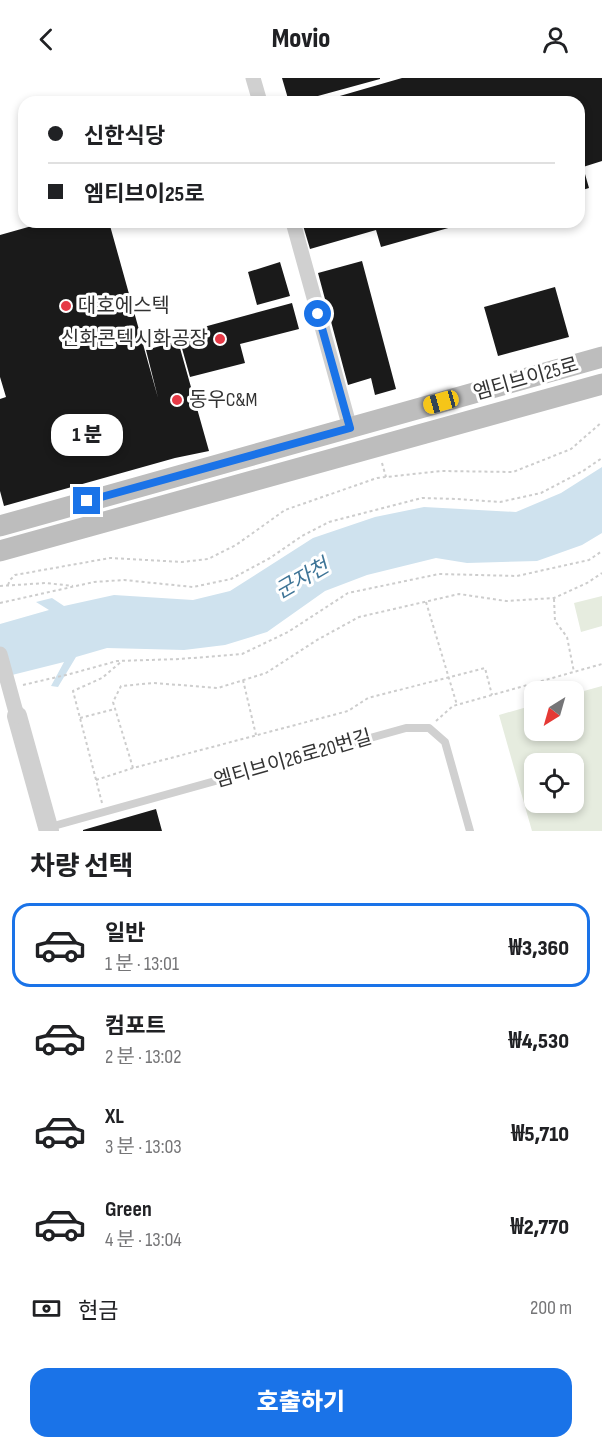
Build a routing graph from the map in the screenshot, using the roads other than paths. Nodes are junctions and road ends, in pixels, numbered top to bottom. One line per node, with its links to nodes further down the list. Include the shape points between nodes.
1 (253, 78): 2 (street)
2 (258, 96)
3 (295, 228): 6 (street)
4 (602, 357): 6 (main road, 엠티브이25로)
5 (602, 384): 8 (main road, 엠티브이25로)
6 (350, 428): 7 (main road, 엠티브이25로)
7 (0, 526)
8 (0, 551)
9 (0, 654): 10 (street, bridge)
10 (17, 716): 11 (street)
11 (44, 830): 12 (lane, 엠티브이26로20번길, via 406,728 429,728 446,742)
12 (470, 831)

